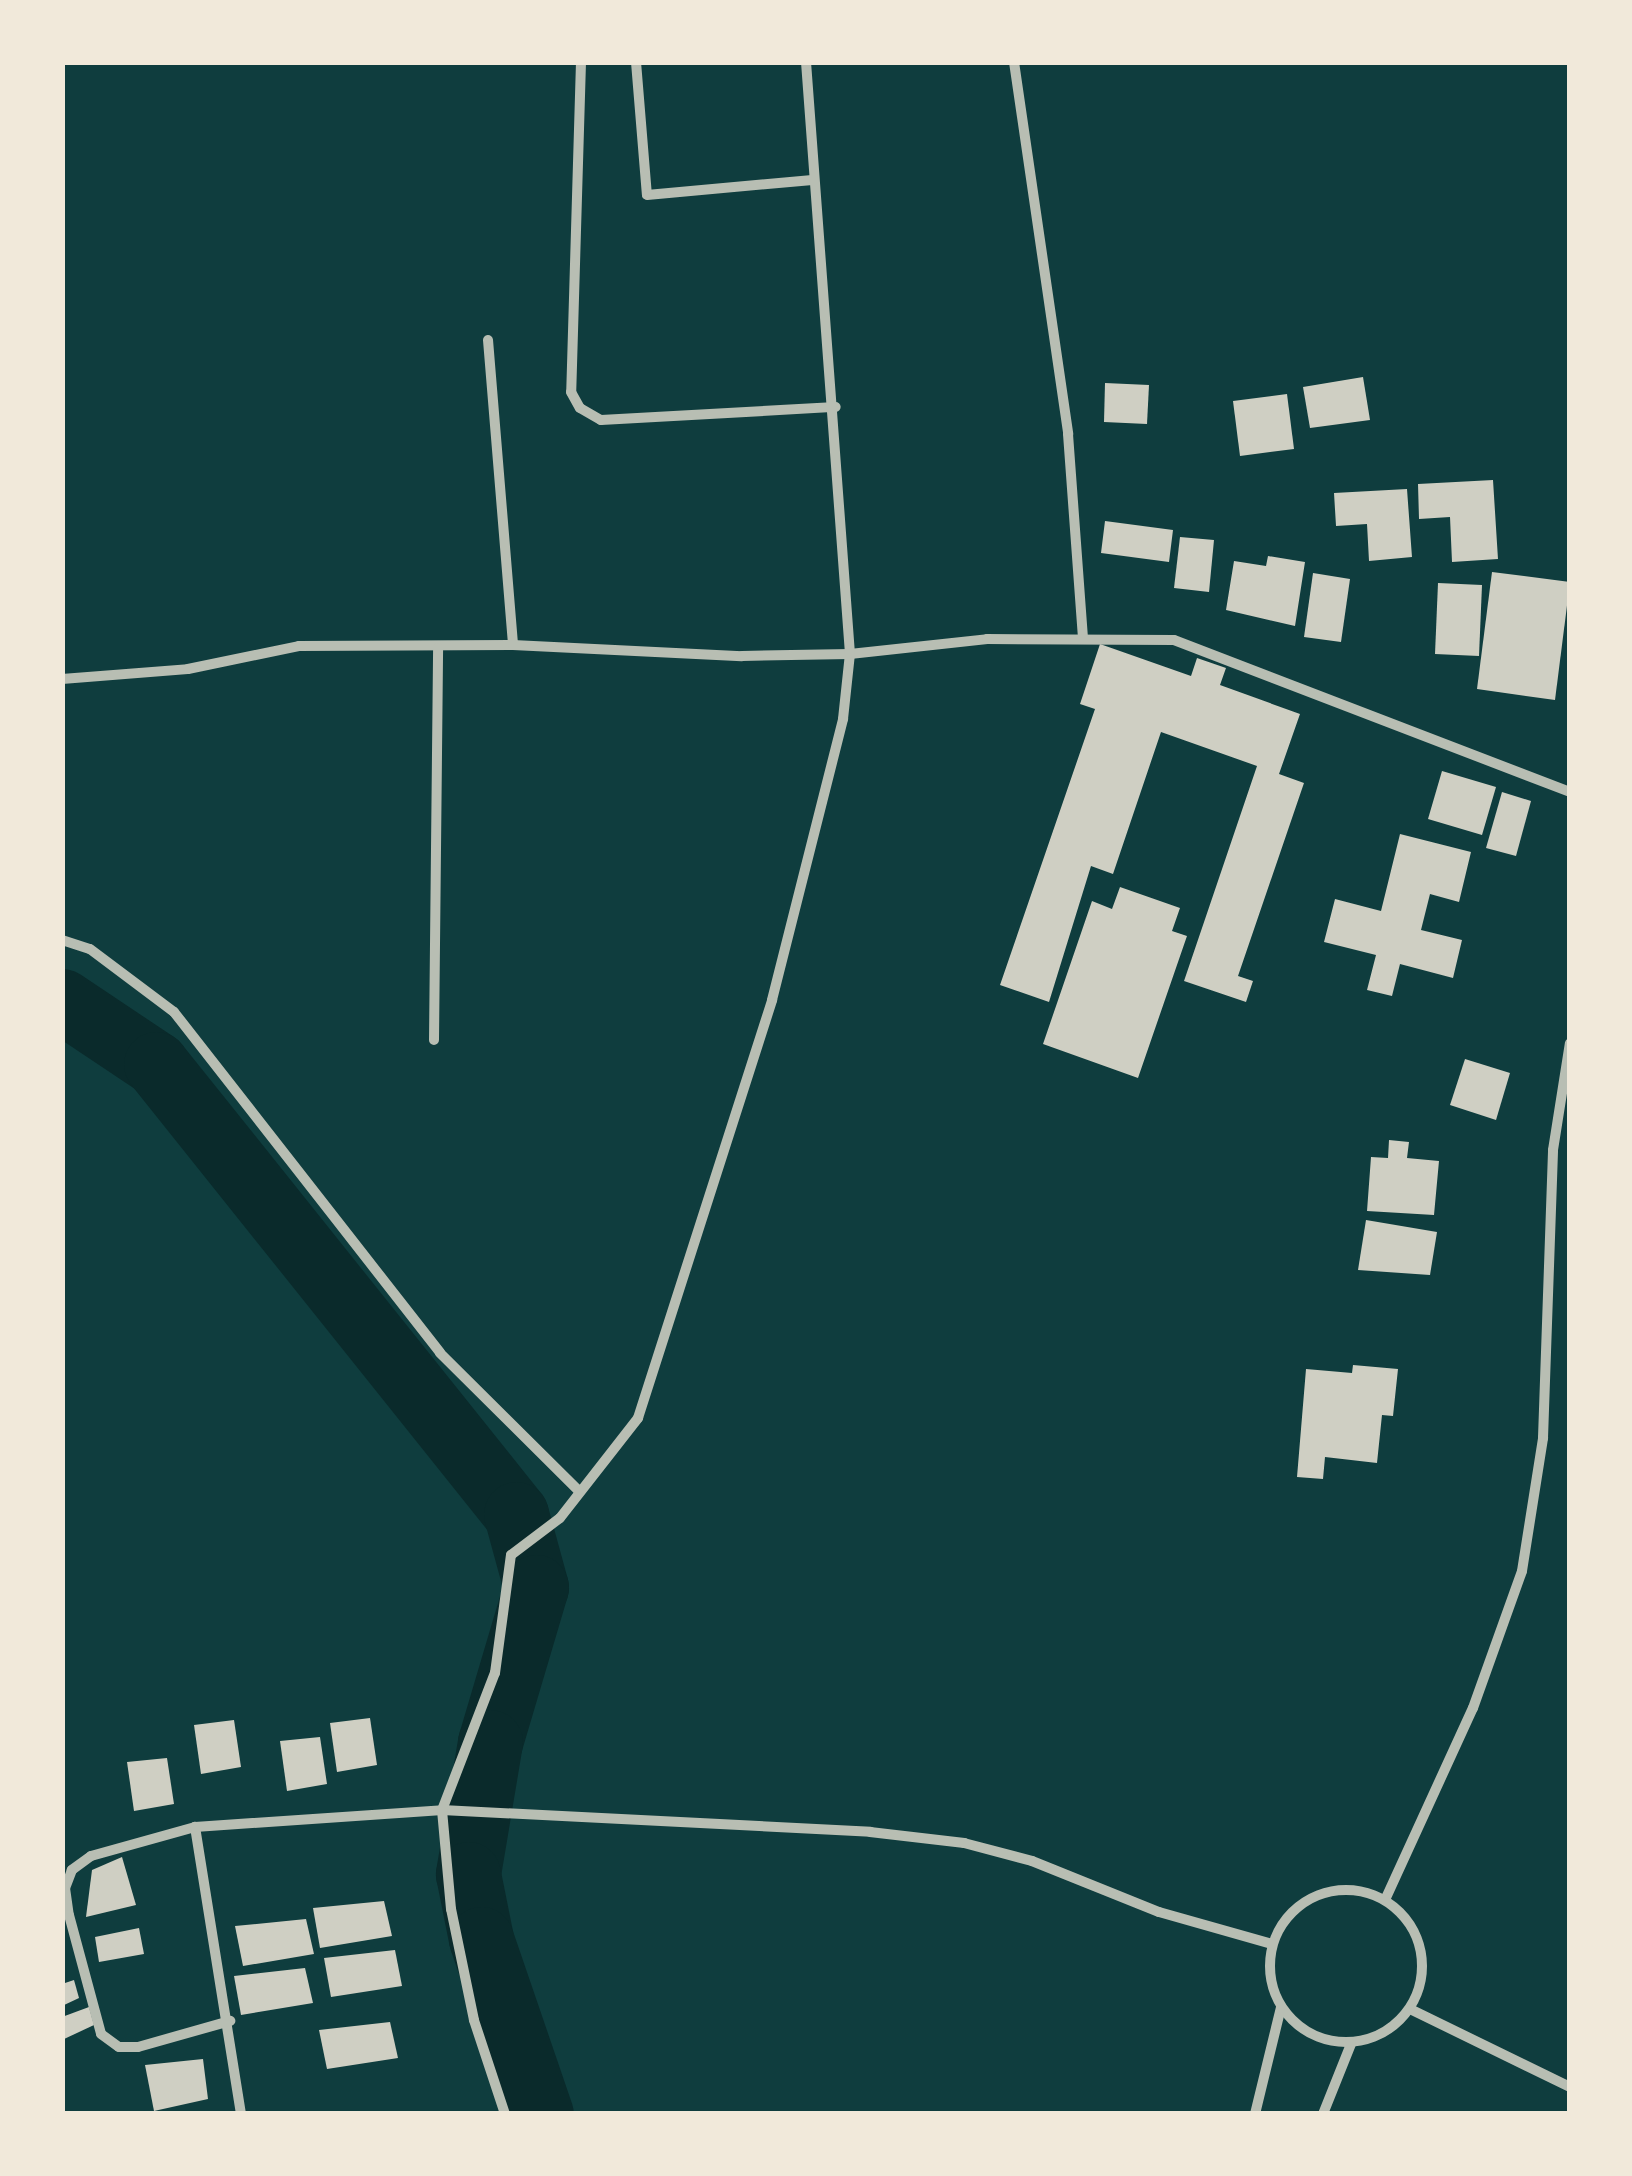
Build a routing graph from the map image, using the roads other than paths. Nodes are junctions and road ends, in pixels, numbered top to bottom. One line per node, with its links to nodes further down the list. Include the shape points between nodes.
1 (582, 62): 7 (street, via 572,392 580,408 601,420)
2 (636, 62): 5 (street, via 647,195)
3 (806, 62): 5 (street)
4 (1014, 62): 8 (street, via 1068,434)
5 (812, 180): 7 (street)
6 (488, 340): 9 (street)
7 (836, 407): 11 (street)
8 (1083, 637): 11 (street); 13 (street, via 1174,640)
9 (513, 645): 10 (street); 11 (street)
10 (438, 648): 12 (street, via 299,646 188,669); 15 (street)
11 (850, 654): 17 (street, via 843,719 772,1000 702,1230 638,1418)
12 (62, 678)
13 (1570, 792)
14 (62, 940): 17 (street, via 90,949 174,1012 440,1353)
15 (434, 1040)
16 (1570, 1043): 20 (street, via 1553,1150 1542,1438 1522,1571 1473,1708)
17 (580, 1492): 18 (street, via 560,1518 511,1555 495,1673)
18 (448, 1810): 19 (street); 22 (street, via 964,1843); 29 (street, via 451,1908 474,2020)
19 (195, 1828): 21 (street, via 91,1856 72,1870); 25 (street)
20 (1385, 1900): 22 (street, via 1364,1891 1318,1894 1290,1915); 24 (street, via 1417,1937 1420,1986)
21 (66, 1914): 25 (street, via 101,2034 119,2046)
22 (1272, 1944): 23 (street, via 1272,1987)
23 (1282, 2007): 26 (street, via 1311,2034); 30 (street)
24 (1410, 2009): 26 (street, via 1394,2026); 27 (street)
25 (230, 2020): 28 (street)
26 (1351, 2044): 31 (street)
27 (1570, 2087)
28 (241, 2114)
29 (505, 2114)
30 (1256, 2114)
31 (1323, 2114)

